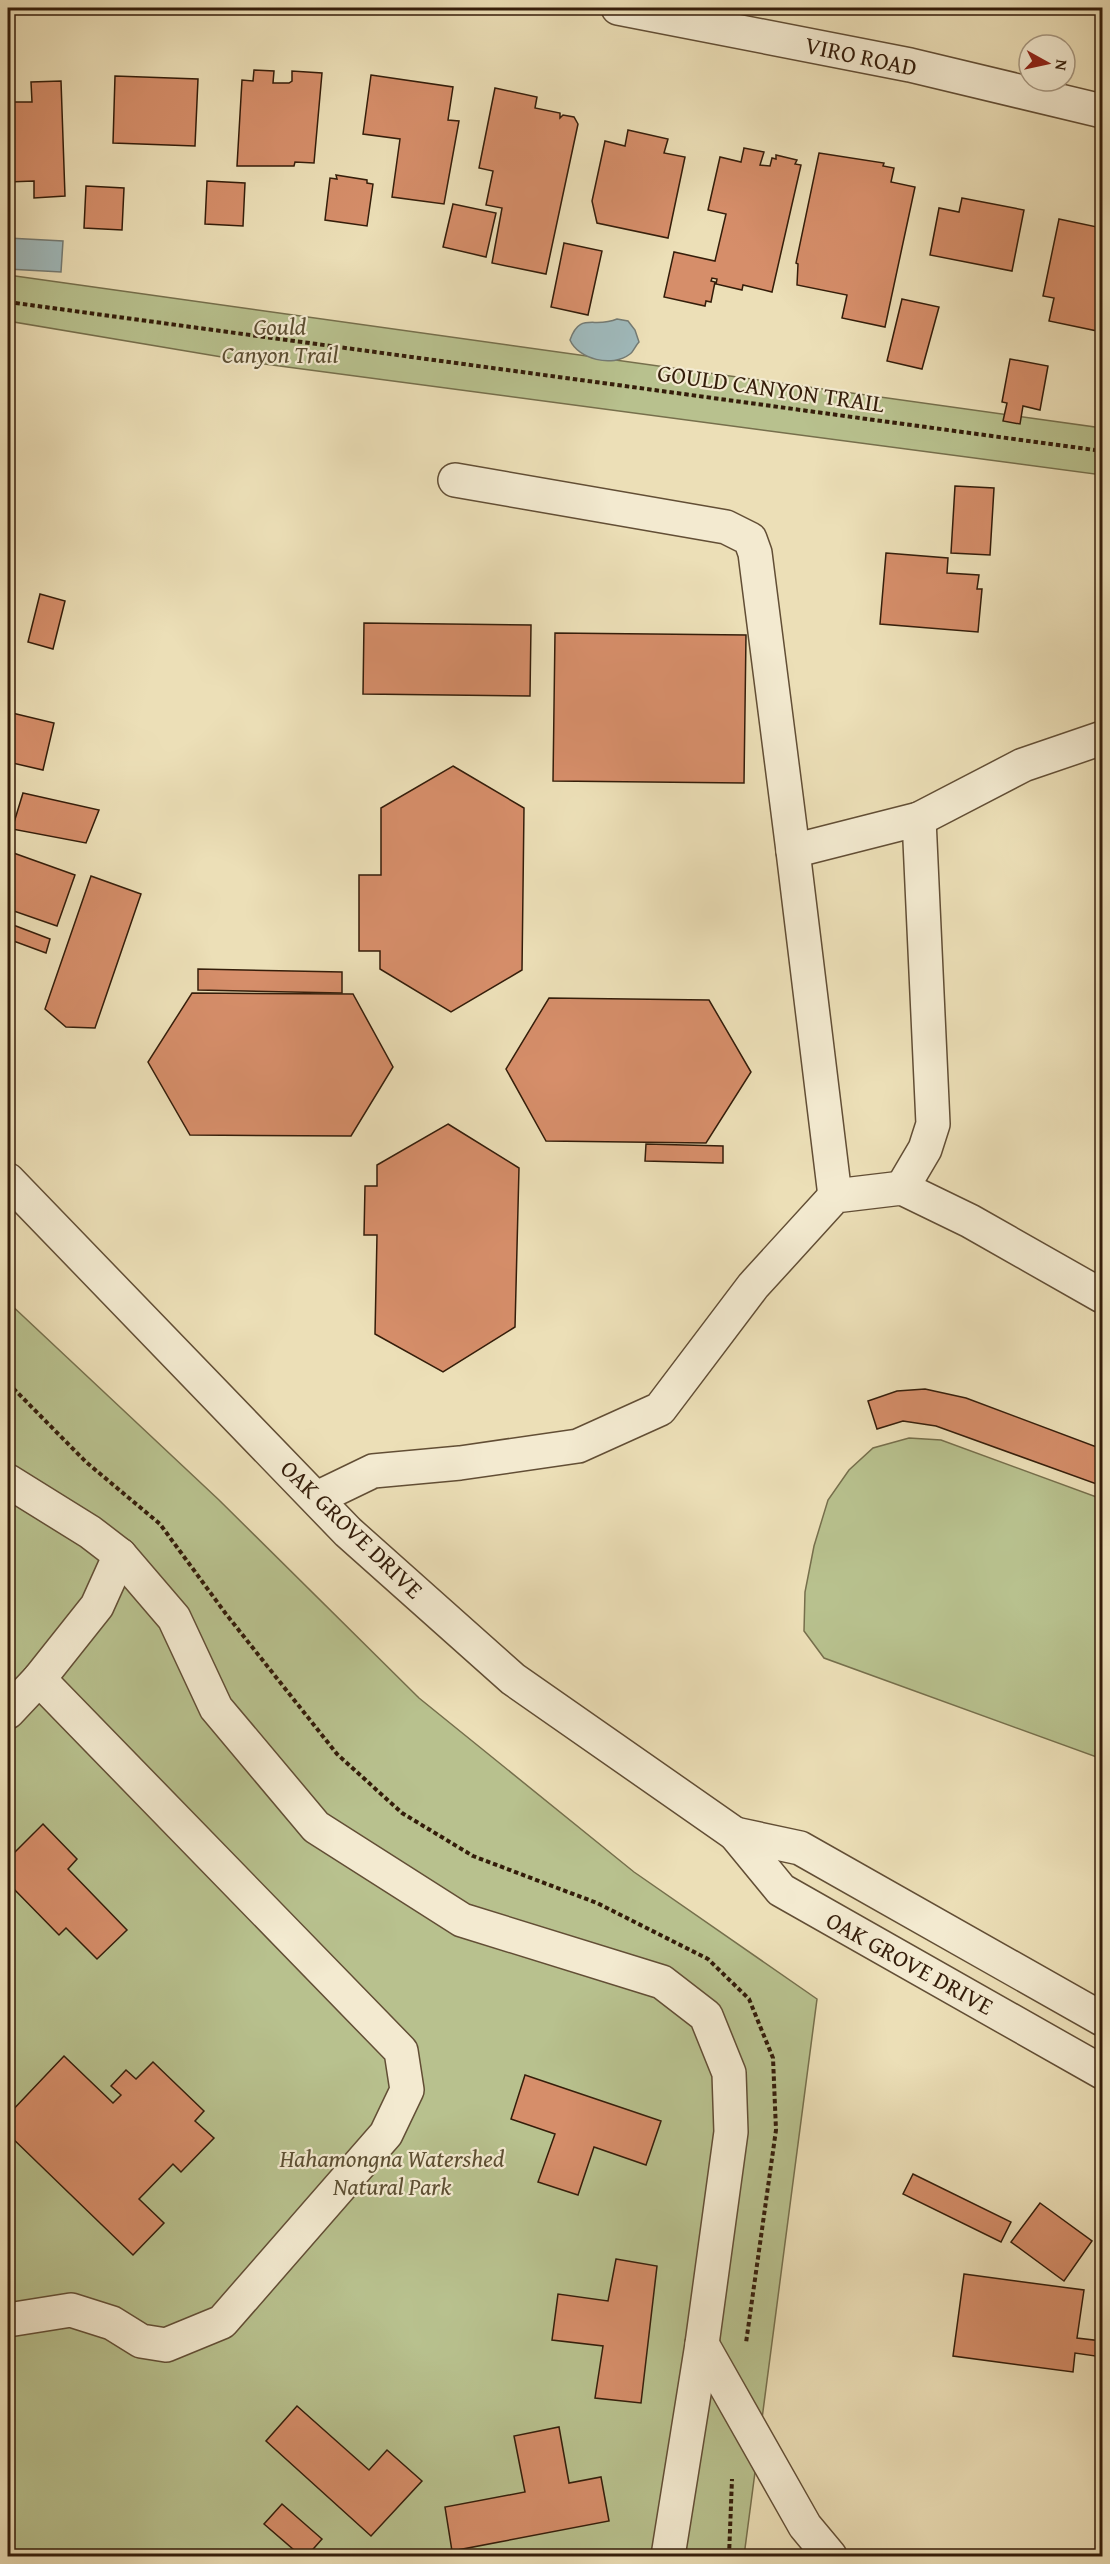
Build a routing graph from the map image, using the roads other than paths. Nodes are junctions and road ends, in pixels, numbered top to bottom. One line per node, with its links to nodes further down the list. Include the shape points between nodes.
1 (618, 8): 2 (street, VIRO ROAD, via 910,65)
2 (1102, 111)
3 (455, 480): 6 (street, via 726,526 750,538)
4 (1102, 738): 5 (street, via 1023,765)
5 (919, 819): 6 (street); 8 (street, via 933,1124 925,1149)
6 (793, 851): 9 (street)
7 (8, 1180): 12 (street, OAK GROVE DRIVE)
8 (902, 1188): 9 (street); 10 (street, via 970,1221)
9 (836, 1196): 12 (street, via 753,1286 660,1409 578,1446 373,1471)
10 (1102, 1296)
11 (8, 1481): 13 (street)
12 (317, 1498): 16 (street, OAK GROVE DRIVE, via 348,1532 513,1679)
13 (120, 1555): 14 (street, via 97,1606); 20 (street, via 174,1618 216,1708 316,1827 462,1920 662,1982 706,2016 729,2073 731,2132)
14 (39, 1679): 15 (street); 19 (street, via 401,2051 407,2090 386,2134 222,2322 166,2345 141,2341 112,2323 71,2310)
15 (8, 1712)
16 (735, 1834): 17 (street, OAK GROVE DRIVE, via 800,1848); 18 (street, OAK GROVE DRIVE, via 781,1890)
17 (1102, 2019)
18 (1102, 2072)
19 (8, 2320)
20 (702, 2344): 21 (street); 22 (street, via 805,2526)
21 (668, 2556)
22 (830, 2556)

